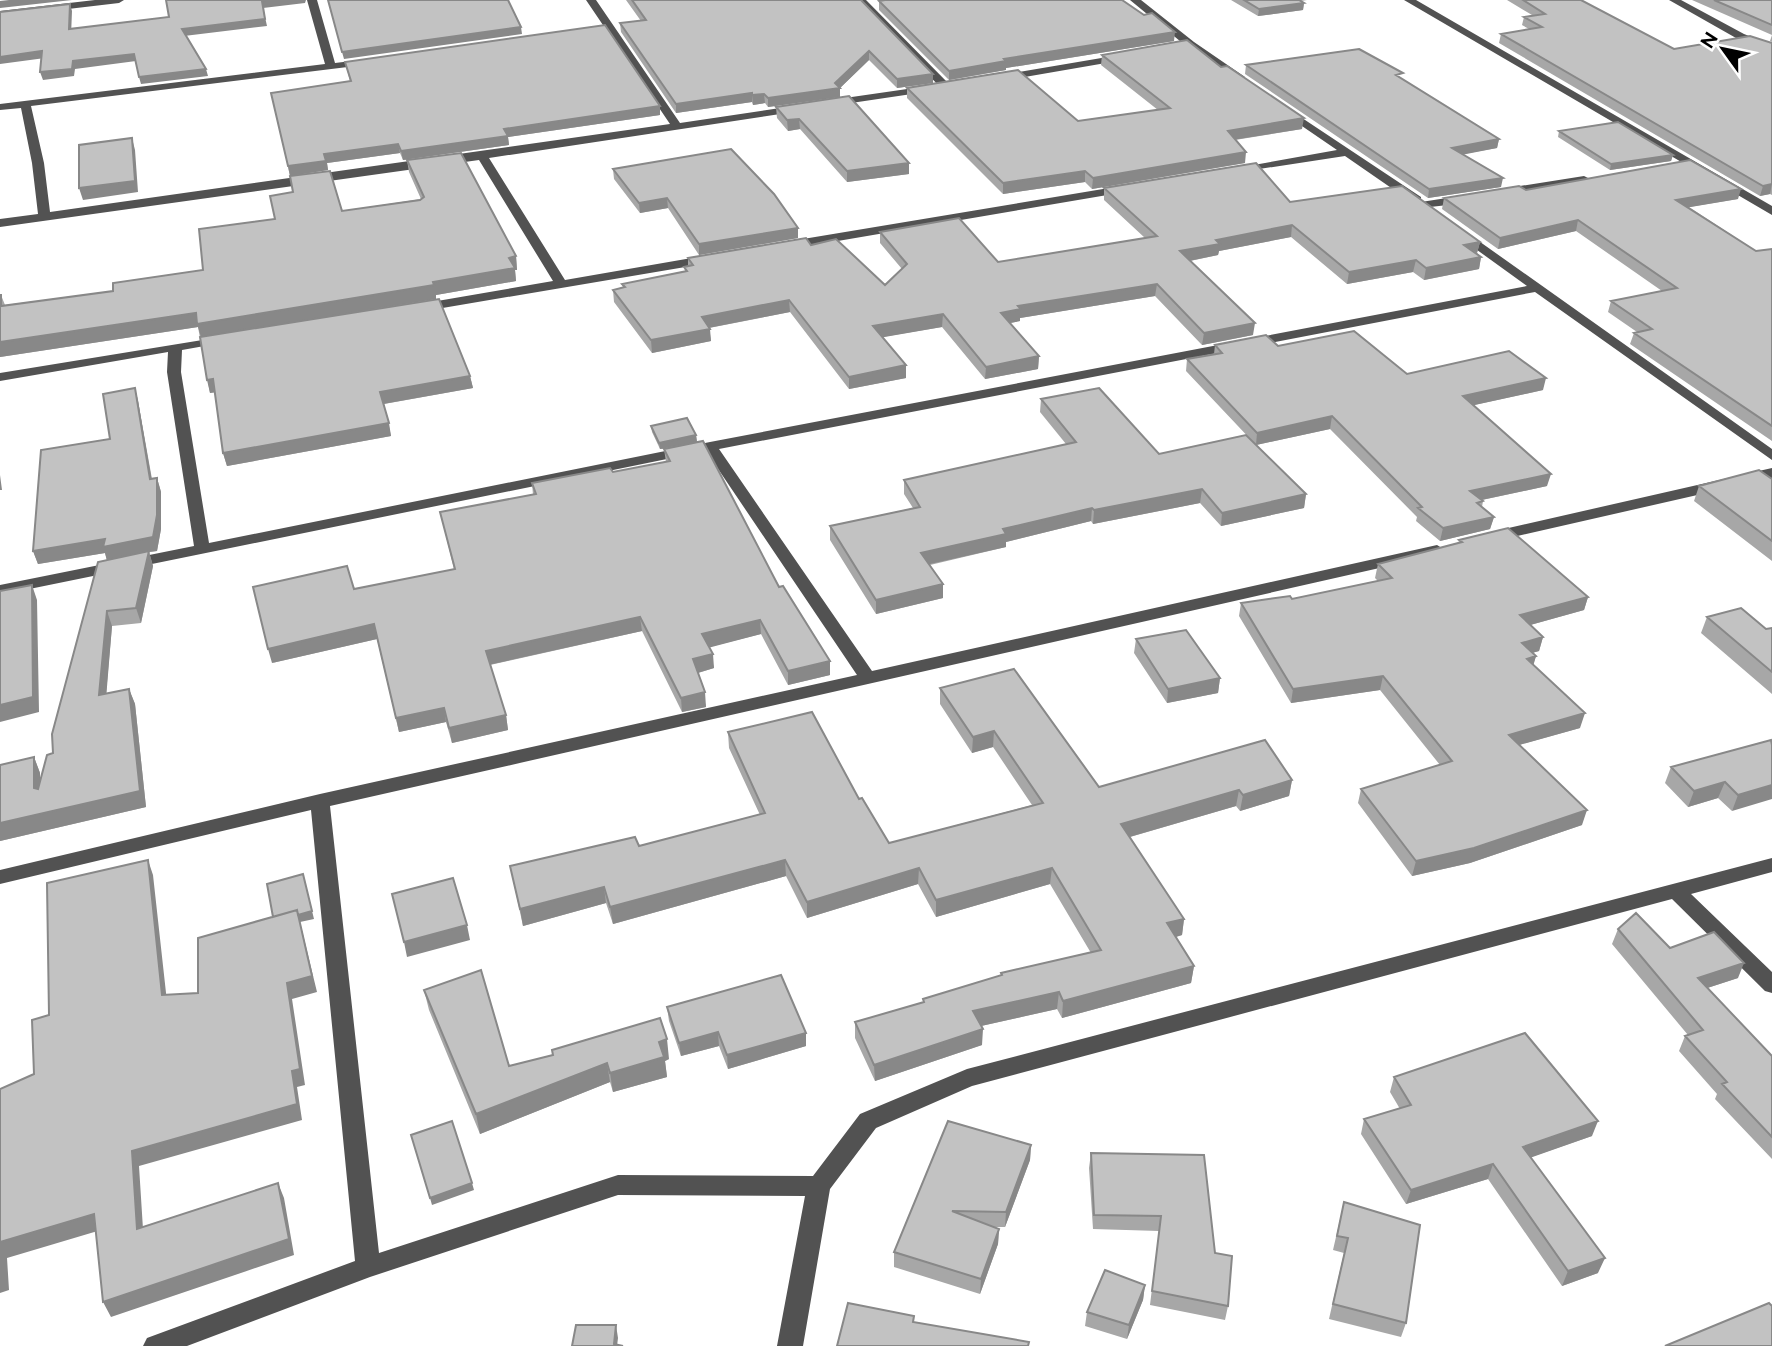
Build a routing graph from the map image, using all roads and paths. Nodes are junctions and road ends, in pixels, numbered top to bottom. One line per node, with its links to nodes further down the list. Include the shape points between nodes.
1 (119, 0): 8 (street)
2 (312, 0): 14 (street)
3 (591, 0): 9 (street)
4 (861, 0): 17 (street)
5 (1135, 0): 18 (street, via 1184,44)
6 (1409, 0): 27 (street)
7 (1674, 0): 11 (street)
8 (0, 14)
9 (611, 27): 10 (street); 24 (street)
10 (598, 29)
11 (1772, 48)
12 (1140, 53): 15 (street)
13 (384, 60): 14 (street)
14 (331, 67): 20 (street)
15 (985, 80)
16 (972, 83): 17 (street)
17 (946, 87): 21 (street)
18 (1258, 90)
19 (1269, 98): 25 (street)
20 (25, 103): 23 (street); 37 (street)
21 (825, 104)
22 (811, 106): 24 (street)
23 (0, 107)
24 (676, 125): 26 (street)
25 (1348, 152): 29 (street); 34 (street)
26 (482, 156): 37 (street); 42 (street)
27 (1692, 163): 28 (street); 35 (street)
28 (1665, 167)
29 (1224, 173)
30 (1599, 178): 32 (street)
31 (1141, 187): 40 (street)
32 (1492, 195)
33 (1478, 197): 34 (street)
34 (1425, 205): 36 (street)
35 (1772, 211)
36 (1436, 214)
37 (44, 217): 39 (street)
38 (1447, 222): 43 (street)
39 (0, 223)
40 (769, 249)
41 (717, 258): 42 (street)
42 (561, 284): 44 (street)
43 (1536, 288): 48 (street); 49 (street)
44 (401, 311)
45 (242, 336): 46 (street)
46 (175, 346): 47 (street); 53 (street, via 174,372)
47 (0, 377)
48 (710, 446): 53 (street); 55 (street)
49 (1772, 456)
50 (1772, 473): 51 (street)
51 (1475, 541)
52 (1448, 547): 55 (street)
53 (202, 548): 54 (street)
54 (0, 590)
55 (869, 679): 56 (street)
56 (320, 800): 58 (street); 62 (street)
57 (1772, 865): 59 (street)
58 (0, 877)
59 (1677, 891): 60 (street); 61 (street, via 967,1079 868,1121)
60 (1772, 985)
61 (819, 1186): 62 (street, via 618,1185); 64 (street)
62 (368, 1268): 63 (street)
63 (156, 1346)
64 (790, 1346)

